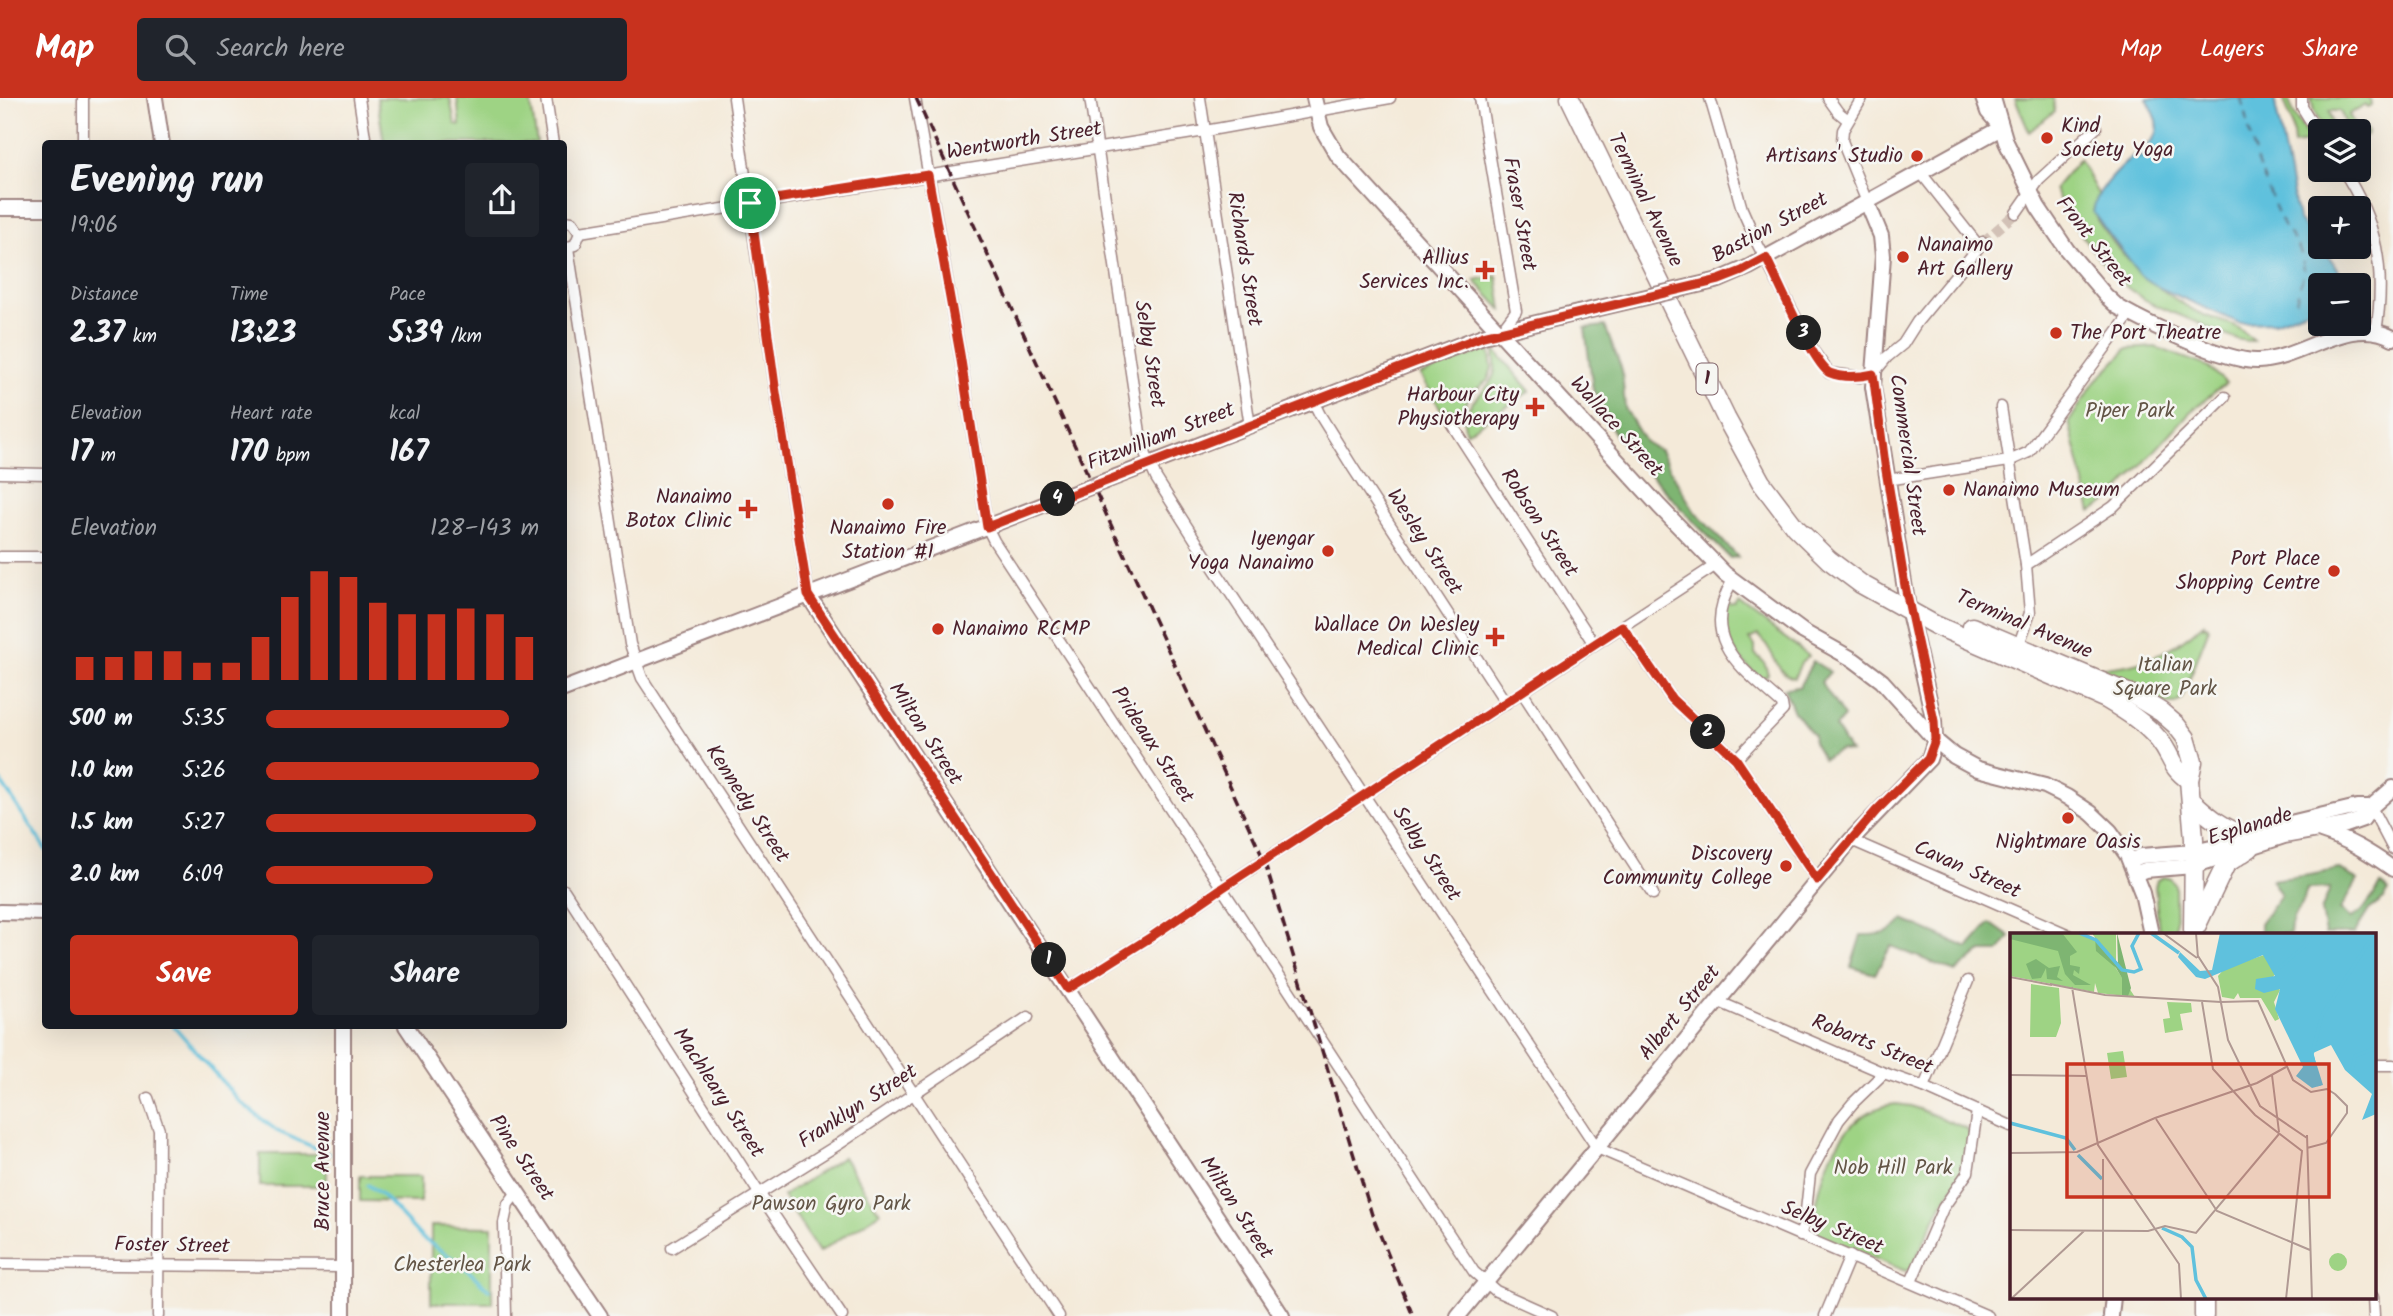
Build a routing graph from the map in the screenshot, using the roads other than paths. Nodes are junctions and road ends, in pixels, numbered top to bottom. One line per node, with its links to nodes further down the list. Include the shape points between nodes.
1 (83, 98): 24 (street)
2 (155, 98): 25 (street)
3 (359, 98): 26 (street)
4 (546, 98): 27 (street)
5 (734, 98): 34 (street, Milton Street)
6 (915, 98): 30 (street, Prideaux Street)
7 (1090, 98): 28 (street, Selby Street)
8 (1200, 98): 23 (street, Richards Street)
9 (1390, 98): 18 (street, Wentworth Street)
10 (1480, 98): 45 (street, Fraser Street, via 1516,311)
11 (1570, 98): 65 (highway, Terminal Avenue / 1, via 1761,482 1823,555 1861,584)
12 (1710, 98): 42 (street, via 1742,209)
13 (1828, 98): 20 (street)
14 (1862, 98): 20 (street)
15 (1983, 98): 21 (street, Front Street)
16 (1993, 98): 21 (street, Front Street)
17 (2302, 98): 19 (street)
18 (1316, 105): 23 (street, Wentworth Street); 45 (street, Wallace Street, via 1326,138 1338,156)
19 (2309, 119)
20 (1848, 120): 33 (street, Commercial Street, via 1843,130 1844,149)
21 (2001, 128): 29 (street, Bastion Street); 32 (street, Front Street)
22 (2096, 128): 32 (street)
23 (1205, 131): 28 (street, Wentworth Street); 52 (street, Richards Street)
24 (83, 140)
25 (161, 140)
26 (365, 140)
27 (552, 140)
28 (1098, 148): 30 (street, Wentworth Street); 54 (street, Selby Street, via 1142,446)
29 (1921, 173): 33 (street, Bastion Street); 47 (street, via 1981,244 1903,344)
30 (928, 175): 34 (street, Wentworth Street); 58 (street, Prideaux Street)
31 (2351, 182): 44 (street, via 2377,246)
32 (2030, 192): 37 (street); 43 (street, Front Street, via 2067,250 2106,296)
33 (1867, 201): 42 (street, Bastion Street); 47 (street, Commercial Street, via 1881,236 1883,256)
34 (750, 203): 39 (street, Wentworth Street); 64 (street, Milton Street)
35 (0, 208): 36 (street)
36 (42, 208)
37 (2016, 213)
38 (567, 220): 39 (street)
39 (580, 232): 40 (street, via 578,242)
40 (567, 248)
41 (567, 254): 69 (street, Kennedy Street)
42 (1766, 258): 45 (street, Bastion Street, bridge, via 1719,280); 47 (street, via 1824,368 1829,373 1860,377)
43 (2130, 314): 44 (street, Front Street, via 2215,352 2249,360 2278,359 2337,335); 53 (street, via 2029,452)
44 (2376, 331): 46 (street, Front Street)
45 (1500, 332): 49 (street, Fitzwilliam Street); 61 (street, Wallace Street)
46 (2393, 338)
47 (1873, 374): 57 (street, Commercial Street)
48 (2225, 397): 62 (street, via 2113,507)
49 (1313, 401): 52 (street, Fitzwilliam Street); 74 (street, Wesley Street)
50 (2001, 407): 53 (street)
51 (1451, 423): 67 (street, Robson Street)
52 (1250, 426): 54 (street, Fitzwilliam Street)
53 (2009, 461): 57 (street); 62 (street)
54 (1149, 464): 58 (street, Fitzwilliam Street); 79 (street, Selby Street)
55 (0, 473): 56 (street)
56 (42, 474)
57 (1887, 480): 65 (street, Commercial Street)
58 (987, 527): 64 (street, Fitzwilliam Street); 90 (street, Prideaux Street)
59 (0, 557): 60 (street)
60 (42, 557)
61 (1716, 565): 63 (street, Wallace Street); 66 (street)
62 (2026, 565): 68 (street, via 2030,613)
63 (1733, 580): 73 (street, Wallace Street, via 1802,631 1854,660); 76 (street, via 1724,596 1722,639 1731,657 1783,710)
64 (808, 595): 69 (street, Fitzwilliam Street); 100 (street, Milton Street)
65 (1909, 608): 68 (highway, Terminal Avenue / 1, via 1930,611); 70 (street, Commercial Street); 77 (highway, Terminal Avenue / 1, via 1934,625 2089,691 2129,713 2161,743 2176,771)
66 (1622, 626): 67 (street); 76 (street, via 1672,699)
67 (1594, 644): 72 (street)
68 (2018, 647): 77 (highway, Terminal Avenue / 1, via 2135,696 2161,712 2186,738 2193,762)
69 (635, 662): 71 (street, Fitzwilliam Street); 107 (street, Kennedy Street)
70 (1926, 684): 73 (street, via 1922,696); 75 (street, Commercial Street)
71 (567, 688)
72 (1522, 692): 74 (street); 91 (street)
73 (1899, 699): 75 (street, Wallace Street)
74 (1506, 703): 79 (street)
75 (1935, 740): 83 (street, Albert Street, via 1928,759); 87 (street, Wallace Street, via 1978,769 2039,784 2067,797 2108,829)
76 (1736, 759): 89 (street)
77 (2189, 780): 80 (highway, Terminal Avenue / 1)
78 (2393, 788): 81 (street)
79 (1364, 796): 90 (street); 111 (street, Selby Street)
80 (2192, 801): 84 (highway, via 2209,818); 86 (highway, Terminal Avenue / 1)
81 (2371, 807): 82 (street, Esplanade, via 2363,819); 84 (street, Esplanade, via 2357,807); 85 (street)
82 (2320, 831): 84 (street, Esplanade); 88 (street, via 2365,849)
83 (1851, 840): 89 (street, Albert Street); 95 (street, Cavan Street)
84 (2248, 842): 86 (street, Esplanade); 97 (highway, via 2226,864)
85 (2393, 849)
86 (2194, 859): 87 (street, Esplanade, via 2144,870); 98 (highway, 1)
87 (2133, 867): 96 (street, Wallace Street)
88 (2393, 869)
89 (1817, 880): 101 (street, Albert Street)
90 (1222, 888): 100 (street); 121 (street, Prideaux Street)
91 (1653, 894)
92 (567, 895): 113 (street, Machleary Street)
93 (0, 912): 94 (street)
94 (42, 913)
95 (2065, 933)
96 (2151, 933)
97 (2193, 933)
98 (2193, 933)
99 (1968, 981): 106 (street)
100 (1068, 989): 131 (street, Milton Street)
101 (1717, 1001): 105 (street, Robarts Street); 111 (street, Albert Street)
102 (1028, 1017): 107 (street, Franklyn Street)
103 (343, 1029): 119 (street, Bruce Avenue)
104 (408, 1029): 112 (street, Pine Street)
105 (1884, 1073): 106 (street, Robarts Street); 114 (street, via 1839,1120 1811,1174)
106 (1924, 1087): 109 (street, Robarts Street)
107 (914, 1093): 113 (street, Franklyn Street); 130 (street, Kennedy Street)
108 (148, 1098): 118 (street, via 159,1130)
109 (1977, 1111): 110 (street, Robarts Street); 120 (street, via 1968,1172 1942,1209)
110 (2010, 1126)
111 (1597, 1148): 114 (street, Selby Street); 121 (street, Albert Street)
112 (518, 1191): 127 (street, via 508,1204 504,1223); 128 (street, Pine Street)
113 (759, 1193): 115 (street, Franklyn Street); 129 (street, Machleary Street)
114 (1800, 1236): 116 (street, Selby Street)
115 (672, 1248)
116 (1850, 1256): 120 (street, Selby Street); 134 (street)
117 (0, 1264): 118 (street, Foster Street)
118 (159, 1266): 119 (street, Foster Street); 125 (street)
119 (343, 1268): 126 (street, Bruce Avenue)
120 (1911, 1282): 135 (street, Selby Street)
121 (1484, 1284): 132 (street, Albert Street); 133 (street, Prideaux Street)
122 (2113, 1298): 136 (street)
123 (2204, 1298): 137 (highway)
124 (2373, 1298): 138 (street)
125 (158, 1316)
126 (343, 1316)
127 (506, 1316)
128 (600, 1316)
129 (842, 1316)
130 (1059, 1316)
131 (1282, 1316)
132 (1458, 1316)
133 (1552, 1316)
134 (1825, 1316)
135 (1988, 1316)
136 (2111, 1316)
137 (2204, 1316)
138 (2374, 1316)

